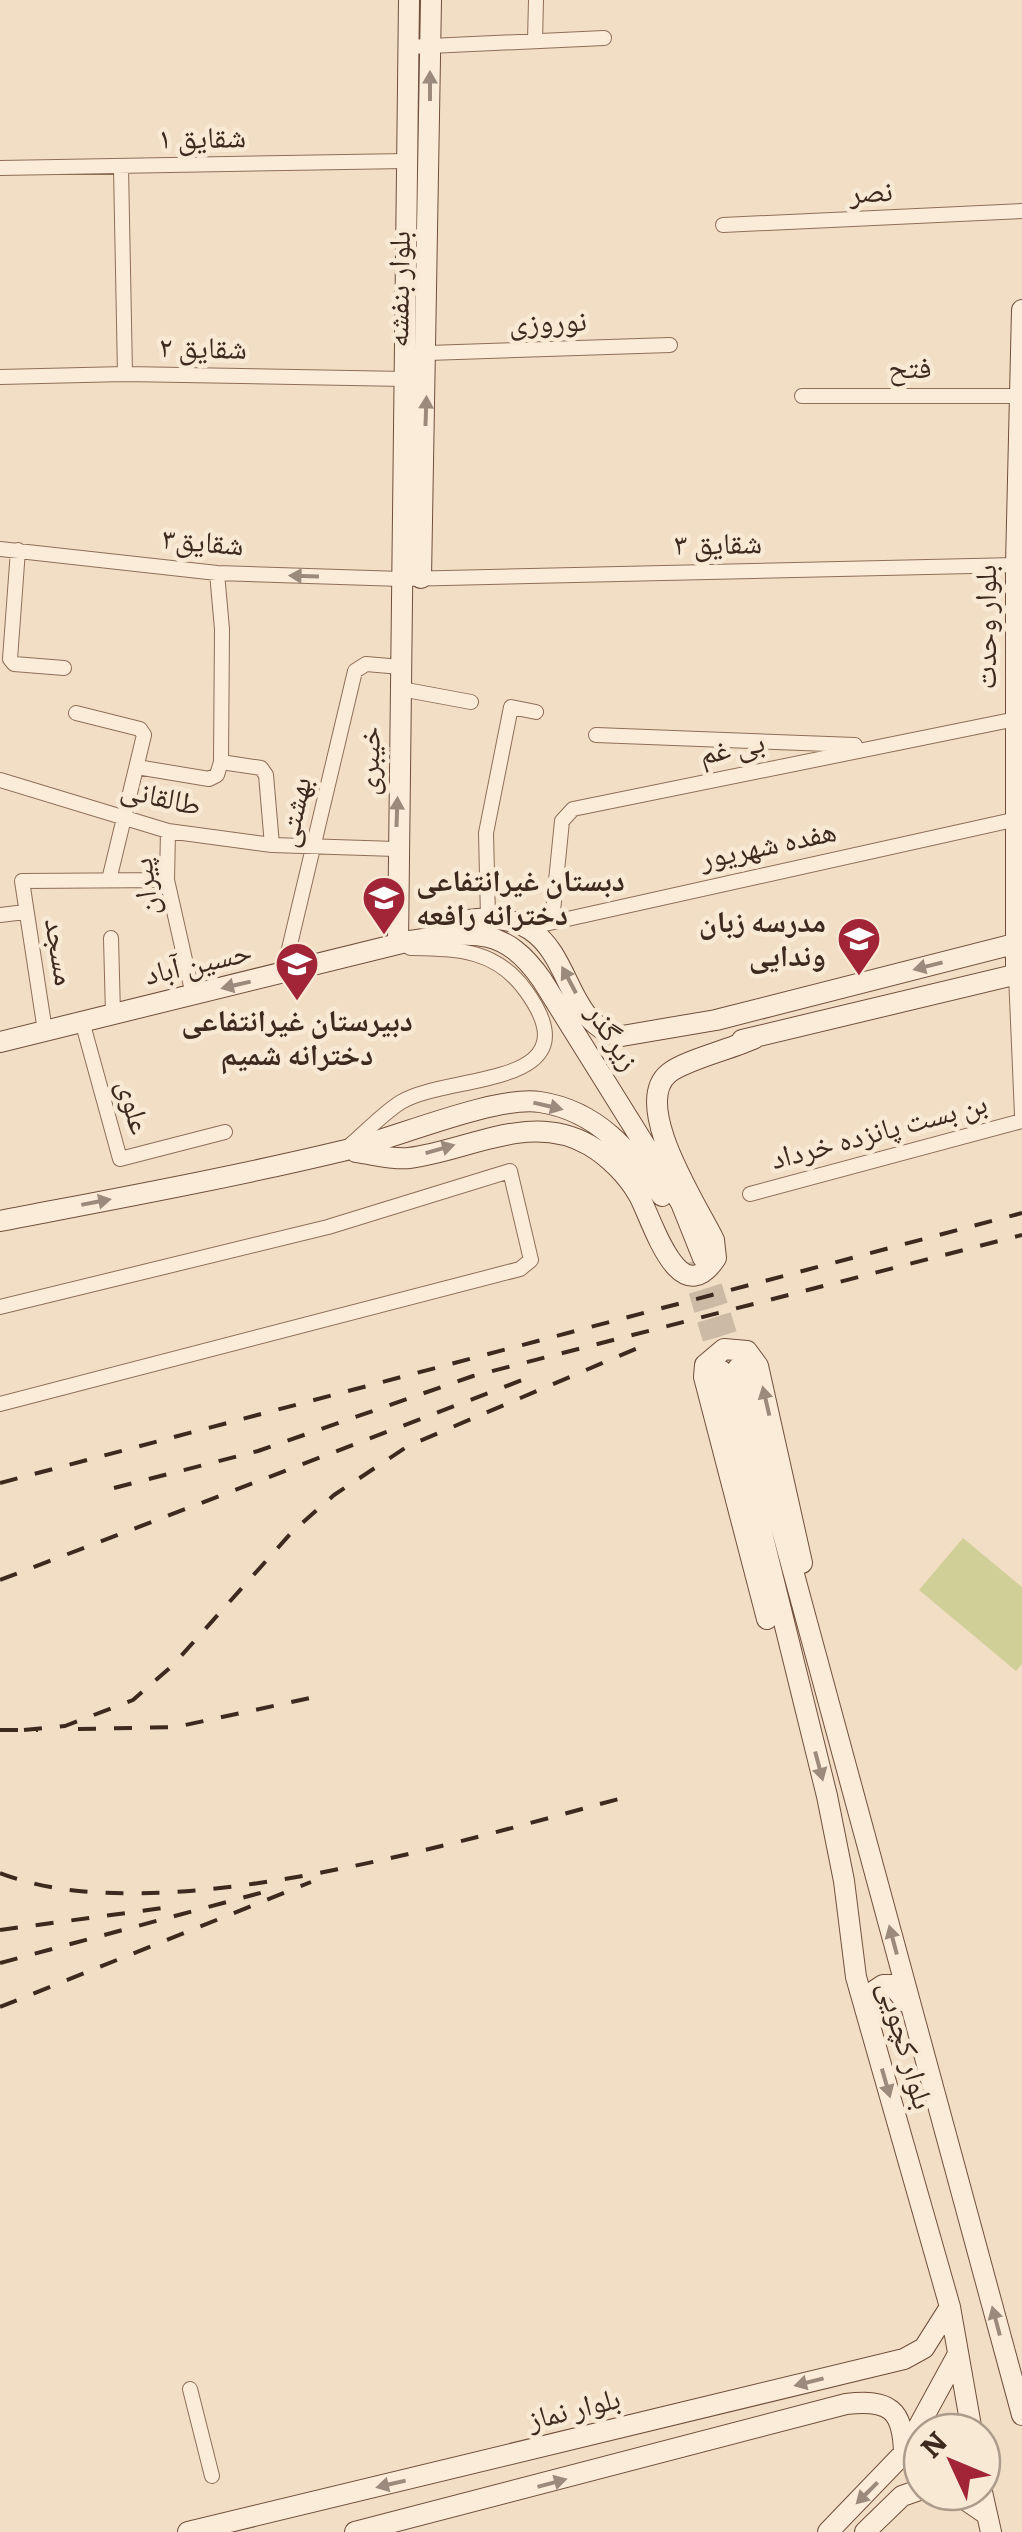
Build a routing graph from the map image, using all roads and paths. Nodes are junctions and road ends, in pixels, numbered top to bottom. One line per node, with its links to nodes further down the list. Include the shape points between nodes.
1 (409, 0): 6 (main road, بلوار بنفشه)
2 (431, 0): 7 (main road, بلوار بنفشه)
3 (536, 0): 5 (street)
4 (604, 38): 5 (street)
5 (535, 41): 7 (street)
6 (408, 47): 7 (street); 8 (main road, بلوار بنفشه)
7 (430, 47): 15 (main road, بلوار بنفشه, one-way to 7)
8 (406, 161): 9 (street, شقایق ۱); 18 (main road, بلوار بنفشه)
9 (121, 167): 10 (street, شقایق ۱); 16 (street)
10 (0, 168)
11 (1022, 211): 12 (street, نصر)
12 (724, 225)
13 (1022, 310): 20 (main road, بلوار وحدت)
14 (670, 345): 15 (street, نوروزی)
15 (428, 354): 22 (main road, بلوار بنفشه, one-way to 15)
16 (125, 374): 17 (street, شقایق ۲); 18 (street, شقایق ۲)
17 (0, 377)
18 (404, 378): 21 (main road, بلوار بنفشه)
19 (802, 396): 20 (street, فتح)
20 (1019, 396): 26 (main road, بلوار وحدت)
21 (403, 460): 22 (main road, via 412,469); 23 (main road, بلوار بنفشه)
22 (424, 461): 23 (main road, بلوار بنفشه)
23 (412, 495): 28 (main road, بلوار بنفشه)
24 (0, 549): 25 (street, شقایق۳)
25 (18, 550): 27 (street, شقایق۳); 30 (street, via 10,660)
26 (1016, 565): 28 (street, شقایق ۳); 35 (main road, بلوار وحدت)
27 (217, 574): 28 (street, شقایق۳, one-way to 27); 38 (street)
28 (412, 578): 29 (main road, خیبری)
29 (400, 667): 31 (main road, خیبری); 45 (street, بهشتی, via 360,665)
30 (64, 668)
31 (401, 689): 32 (street); 46 (main road, خیبری, one-way to 31)
32 (471, 702)
33 (536, 712): 52 (street, via 511,707 486,833)
34 (76, 713): 39 (street, via 144,731)
35 (1016, 719): 37 (street, بی غم); 41 (main road, بلوار وحدت)
36 (596, 734): 37 (street)
37 (877, 746): 53 (street, بی غم, via 573,809 562,821)
38 (221, 762): 39 (street, via 209,779); 44 (street, via 264,771)
39 (137, 767): 42 (street)
40 (0, 780): 42 (street, طالقانی)
41 (1017, 819): 49 (main road, بلوار وحدت); 53 (street, هفده شهریور)
42 (126, 820): 43 (street, طالقانی); 47 (street)
43 (168, 831): 44 (street, طالقانی); 48 (street, پیران)
44 (272, 844): 45 (street, طالقانی)
45 (314, 847): 46 (street, طالقانی); 57 (street, بهشتی)
46 (396, 849): 56 (main road, خیبری)
47 (109, 880): 48 (street); 50 (street, مسجد, via 22,881)
48 (167, 880): 59 (street, پیران)
49 (1019, 904): 55 (main road, بلوار وحدت)
50 (26, 912): 51 (street); 64 (street, مسجد)
51 (0, 915)
52 (488, 917): 53 (main road); 56 (main road, via 431,928)
53 (542, 925): 60 (main road, one-way to 53, via 648,1034 608,1034 595,1023)
54 (111, 938): 61 (street)
55 (1019, 943): 58 (main road, بلوار وحدت); 60 (main road, one-way to 60)
56 (399, 944): 57 (main road, حسین آباد); 69 (main road, زیرگذر, via 474,934 517,949 542,980); 70 (street, via 461,950 498,962 529,994 546,1037 541,1054 522,1068 403,1100)
57 (283, 974): 59 (main road, حسین آباد, one-way to 59)
58 (1019, 974): 63 (main road); 67 (street)
59 (193, 995): 61 (main road, حسین آباد)
60 (797, 1000): 63 (main road)
61 (112, 1014): 62 (main road, حسین آباد)
62 (82, 1022): 64 (main road, حسین آباد); 68 (street, علوی, via 120,1160)
63 (802, 1026): 65 (main road)
64 (45, 1031): 66 (main road, حسین آباد)
65 (754, 1038): 69 (main road, via 690,1050 663,1065 646,1084); 70 (main road, one-way to 65, via 408,1158 481,1138 528,1132 568,1137 617,1167 638,1193 667,1260 699,1272 716,1258 714,1240 660,1129 658,1085 670,1072)
66 (0, 1042)
67 (1022, 1118): 71 (street, بن بست پانزده خرداد)
68 (225, 1132)
69 (634, 1144): 70 (main road, one-way to 69, via 538,1101 585,1116); 73 (main road, زیرگذر, via 681,1203)
70 (344, 1151): 72 (main road, one-way to 70)
71 (750, 1194)
72 (0, 1221)
73 (696, 1260)
74 (0, 1306): 75 (street, via 328,1227 510,1171 531,1260 520,1269)
75 (0, 1404)
76 (816, 1668): 77 (main road, via 730,1369); 77 (main road, one-way to 77, via 817,1626 758,1366 747,1351 724,1349 705,1365 704,1377 770,1632); 78 (main road, بلوار کچویی, one-way to 76)
77 (794, 1672): 79 (main road, بلوار کچویی, one-way to 79, via 827,1796)
78 (910, 2008): 79 (main road, via 892,1985 883,1984 874,1992); 85 (main road, بلوار کچویی, one-way to 78)
79 (869, 2023): 80 (main road, بلوار کچویی, one-way to 80)
80 (950, 2307): 81 (main road, بلوار کچویی); 88 (main road, بلوار نماز, one-way to 88, via 924,2348 904,2359)
81 (958, 2354): 83 (main road); 84 (main road, بلوار کچویی)
82 (190, 2389): 90 (street)
83 (926, 2412)
84 (968, 2412)
85 (1022, 2415)
86 (902, 2428): 91 (main road, one-way to 86, via 846,2404 888,2406)
87 (902, 2455): 96 (main road, one-way to 96)
88 (490, 2460): 89 (main road, بلوار نماز); 91 (main road, via 483,2481)
89 (446, 2471): 93 (main road, via 468,2484); 94 (main road, بلوار نماز, one-way to 94)
90 (212, 2476)
91 (498, 2496): 93 (main road)
92 (902, 2496): 97 (main road)
93 (462, 2506): 95 (main road)
94 (188, 2532)
95 (355, 2532)
96 (828, 2532)
97 (865, 2532)

